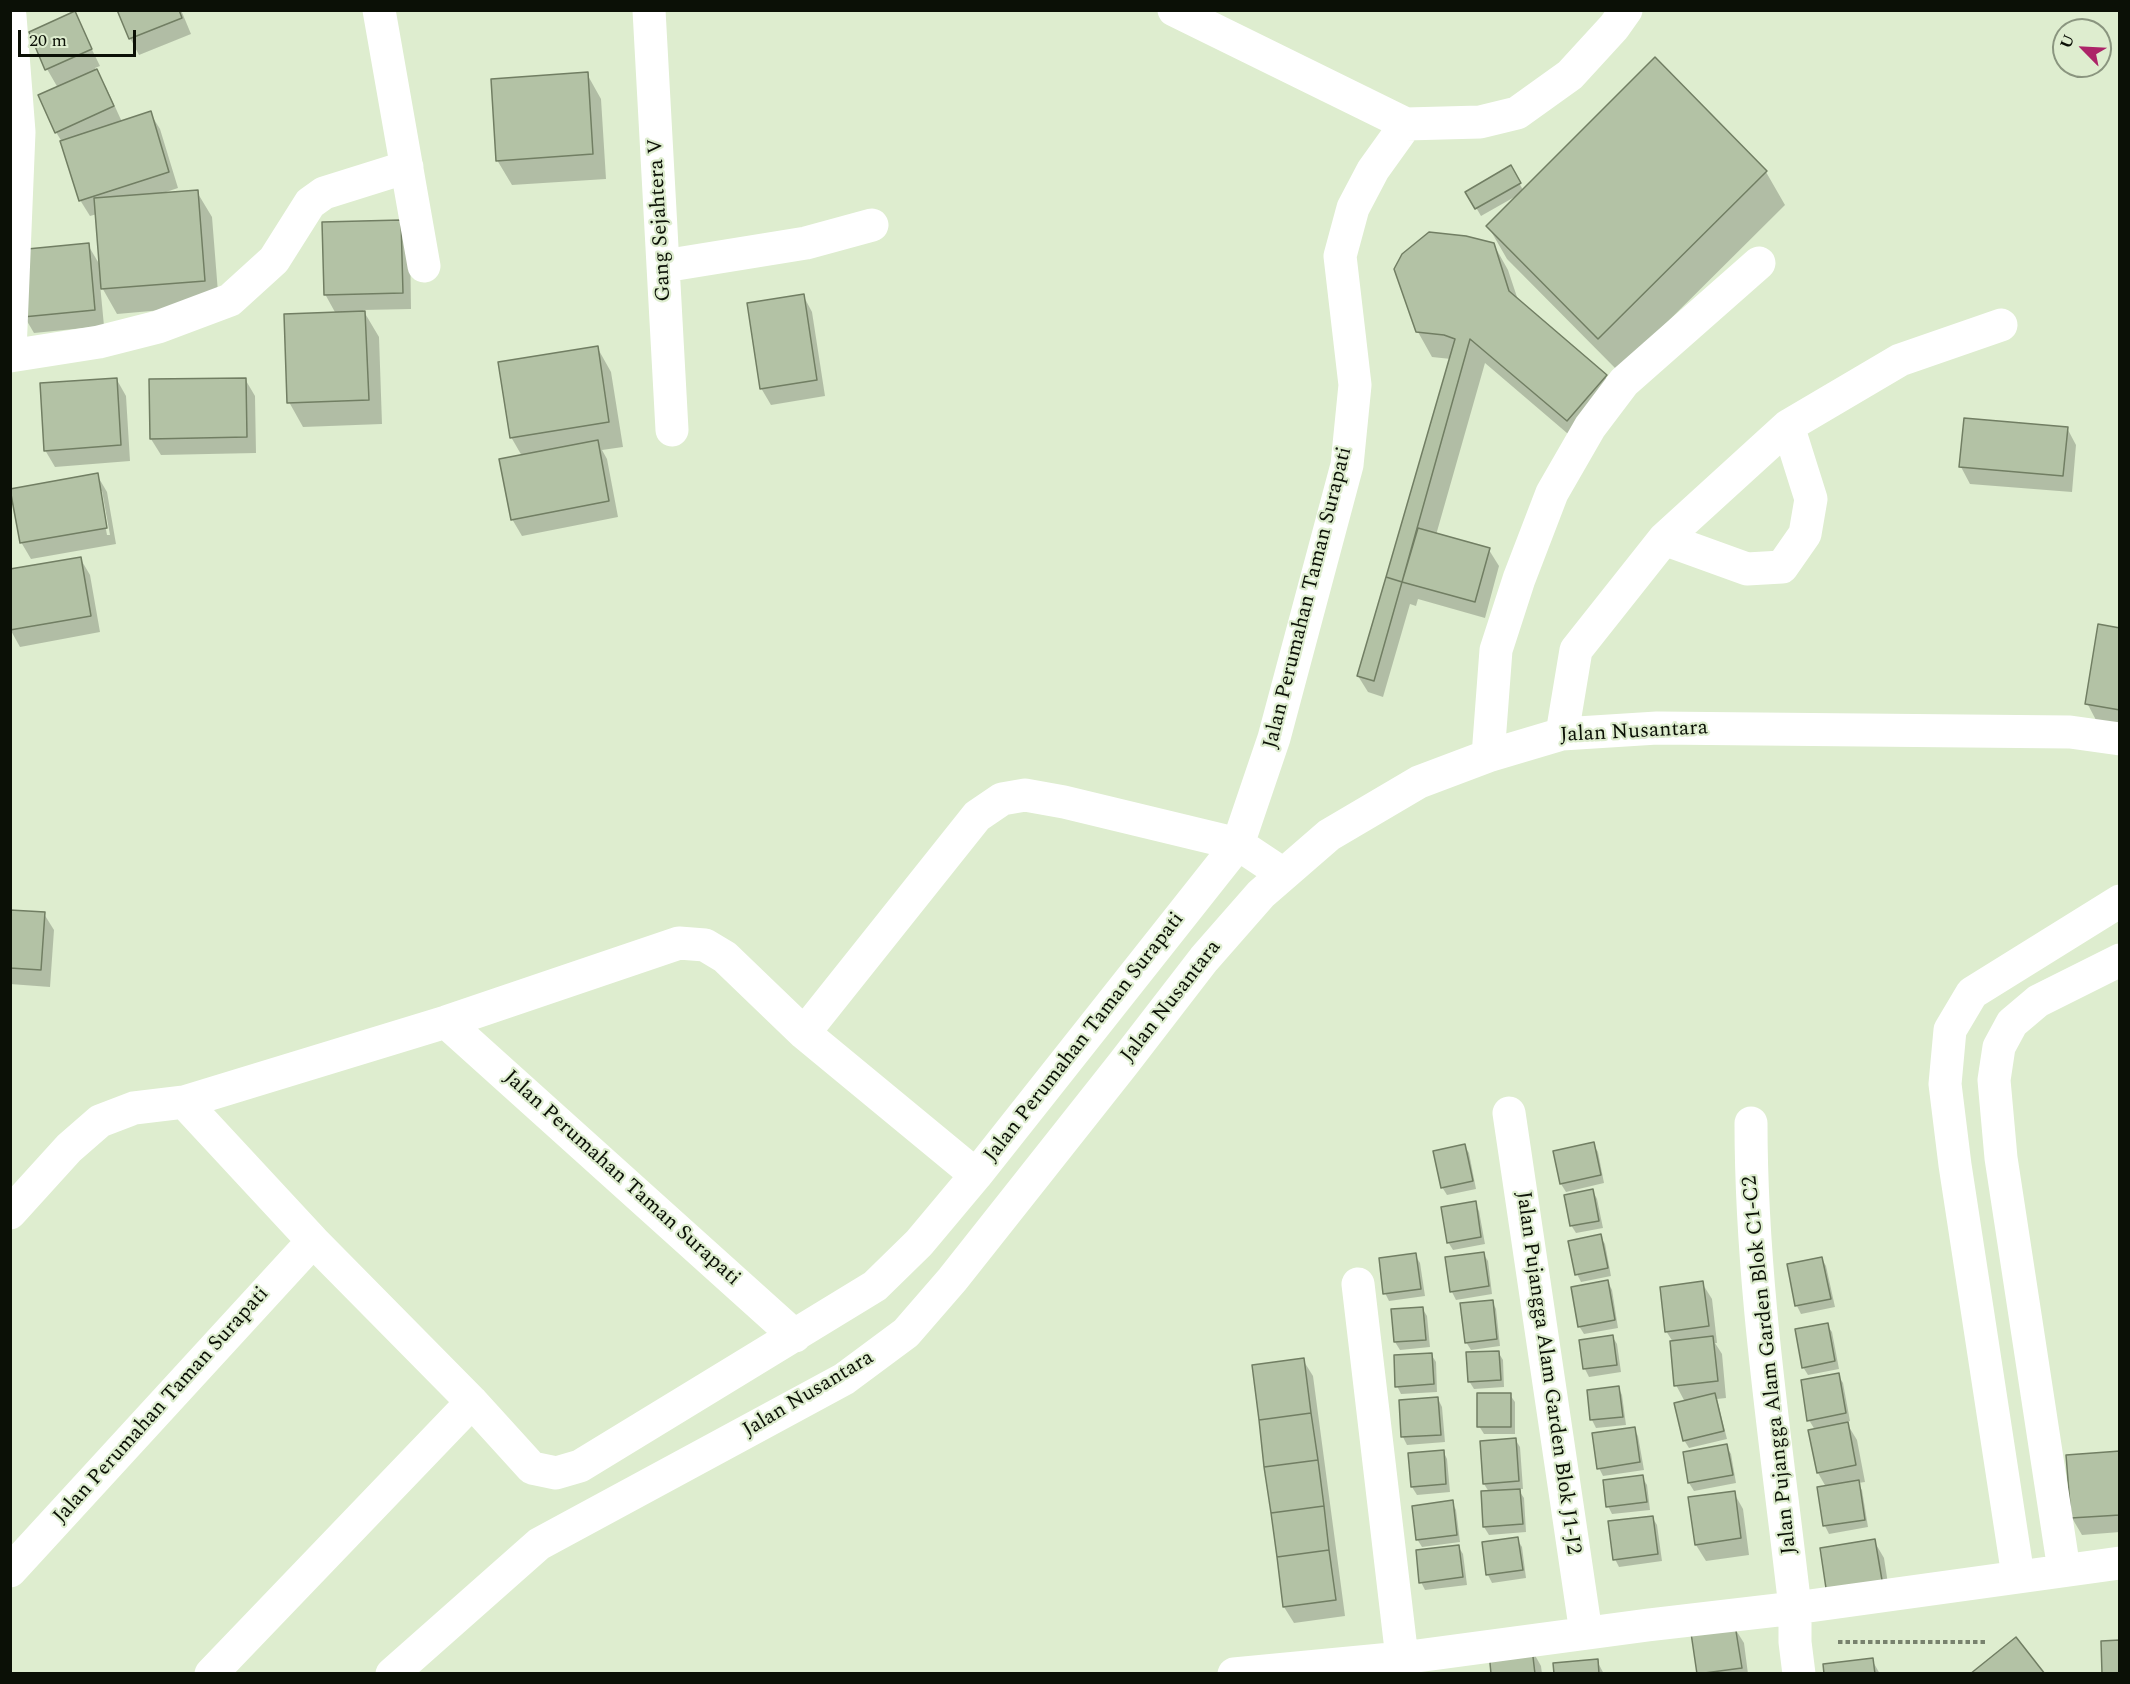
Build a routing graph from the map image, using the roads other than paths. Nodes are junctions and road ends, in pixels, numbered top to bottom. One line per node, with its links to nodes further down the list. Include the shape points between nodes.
1 (379, 10): 7 (street)
2 (649, 10): 11 (street, Gang Sejahtera V)
3 (1174, 10): 6 (street)
4 (1626, 10): 6 (street, via 1570,75 1517,113 1480,123)
5 (10, 16): 13 (street, via 19,132)
6 (1406, 124): 20 (street, Jalan Perumahan Taman Surapati, via 1373,170 1353,208 1340,256 1355,385 1347,465 1274,738)
7 (406, 167): 10 (street); 13 (street, via 324,193 310,203 274,260 230,300 158,327 99,342)
8 (873, 225): 11 (street, via 806,243)
9 (1759, 263): 19 (street, via 1624,382 1590,427 1552,494 1496,650)
10 (424, 266)
11 (664, 266): 15 (street, Gang Sejahtera V)
12 (2001, 326): 14 (street, via 1900,360)
13 (10, 354)
14 (1788, 426): 16 (street); 16 (street, via 1811,499 1805,534 1782,567 1748,568)
15 (672, 430)
16 (1664, 539): 17 (street, via 1576,650)
17 (1562, 734): 18 (street, Jalan Nusantara, via 1668,728 2070,732); 19 (street, Jalan Nusantara)
18 (2120, 739)
19 (1488, 756): 21 (street, Jalan Nusantara, via 1419,782 1380,804 1329,835)
20 (1238, 844): 21 (street); 25 (street, via 1064,802 1025,795 1002,799 977,816); 29 (street, Jalan Perumahan Taman Surapati)
21 (1283, 874): 44 (street, Jalan Nusantara, via 1204,958 906,1333 844,1379 539,1544)
22 (2120, 901): 38 (street, via 1972,993 1950,1030 1945,1084 1955,1165)
23 (2120, 960): 36 (street, via 2038,1001 2012,1023 1999,1047 1994,1080 2001,1158)
24 (446, 1022): 25 (street, Jalan Perumahan Taman Surapati, via 679,943 705,945 725,957); 26 (street, Jalan Perumahan Taman Surapati); 33 (street, Jalan Perumahan Taman Surapati)
25 (804, 1033): 29 (street, Jalan Perumahan Taman Surapati)
26 (184, 1102): 30 (street, Jalan Perumahan Taman Surapati, via 134,1108 100,1121); 31 (street, Jalan Perumahan Taman Surapati)
27 (1509, 1113): 40 (street, Jalan Pujangga Alam Garden Blok J1-J2)
28 (1751, 1123): 39 (street, Jalan Pujangga Alam Garden Blok C1-C2, via 1760,1303)
29 (976, 1175): 33 (street, Jalan Perumahan Taman Surapati, via 919,1243 875,1286)
30 (14, 1203)
31 (312, 1241): 34 (street, Jalan Perumahan Taman Surapati); 37 (street, Jalan Perumahan Taman Surapati)
32 (1358, 1284): 41 (street)
33 (795, 1336): 34 (street, Jalan Perumahan Taman Surapati, via 579,1466 556,1473 532,1468)
34 (471, 1402): 43 (street)
35 (2120, 1563): 36 (street)
36 (2064, 1570): 38 (street)
37 (10, 1571)
38 (2018, 1576): 39 (street)
39 (1796, 1608): 40 (street); 42 (street, Jalan Pujangga Alam Garden Blok C1-C2)
40 (1586, 1633): 41 (street)
41 (1402, 1658): 45 (street)
42 (1797, 1658)
43 (211, 1674)
44 (392, 1674)
45 (1234, 1674)

